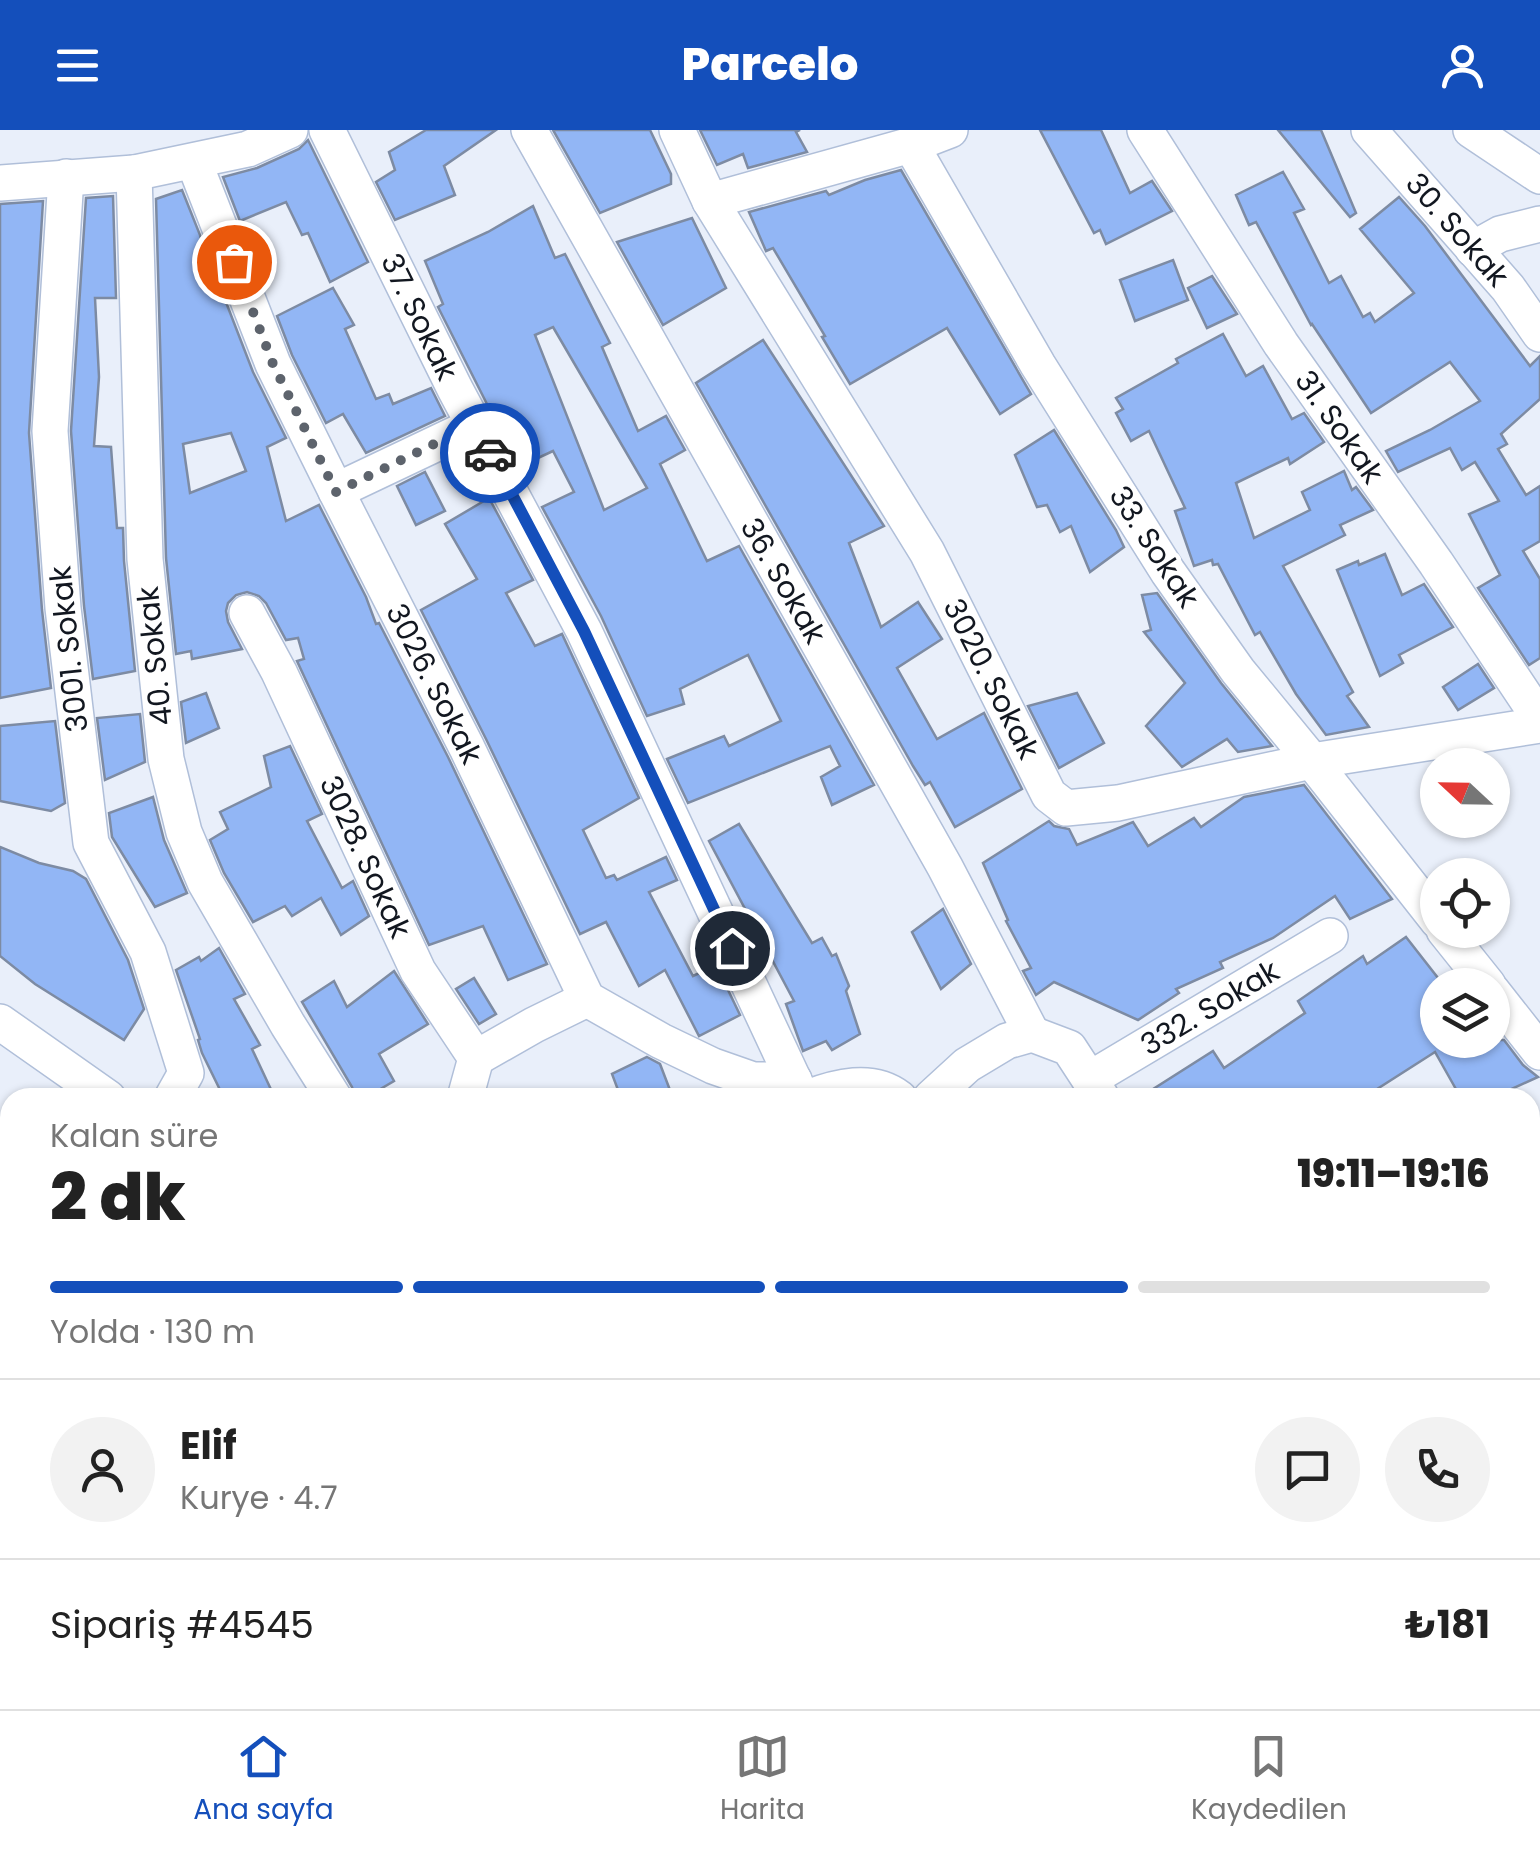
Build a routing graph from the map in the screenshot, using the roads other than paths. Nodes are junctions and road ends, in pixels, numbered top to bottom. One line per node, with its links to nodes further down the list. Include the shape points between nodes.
1 (290, 130): 9 (street)
2 (326, 130): 20 (street, 37. Sokak)
3 (529, 130): 32 (street, 36. Sokak, via 945,867)
4 (677, 130): 16 (street, 3020. Sokak)
5 (950, 130): 10 (street)
6 (1145, 130): 23 (street, 31. Sokak, via 1281,344)
7 (1369, 130): 18 (street, 30. Sokak)
8 (1471, 130): 13 (street)
9 (241, 140): 11 (street)
10 (911, 144): 16 (street); 24 (street, 33. Sokak, via 1168,572)
11 (194, 162): 12 (street); 21 (street, 3026. Sokak, via 273,364)
12 (134, 173): 14 (street); 37 (street, 40. Sokak, via 145,559 166,759 205,882)
13 (1540, 176)
14 (66, 177): 15 (street); 36 (street, 3001. Sokak, via 50,431 63,608 92,843 154,969 186,1073)
15 (0, 183)
16 (710, 201): 24 (street, 3020. Sokak, via 927,552 1049,795 1066,808 1118,803)
17 (1540, 224): 18 (street)
18 (1474, 249): 19 (street, 30. Sokak)
19 (1540, 334)
20 (475, 424): 21 (street); 40 (street, 37. Sokak, via 584,631)
21 (336, 492): 29 (street, 3026. Sokak)
22 (247, 613): 34 (street, 3028. Sokak, via 418,971)
23 (1540, 722): 24 (street, 3020. Sokak)
24 (1312, 761): 25 (street, 33. Sokak)
25 (1420, 898)
26 (1330, 936): 44 (street, 332. Sokak)
27 (1458, 948): 28 (street)
28 (1474, 968)
29 (587, 999): 34 (street); 39 (street, via 712,1066)
30 (1510, 1014): 33 (street)
31 (0, 1022): 35 (street)
32 (1032, 1034): 43 (street, via 967,1065); 44 (street, via 1069,1048)
33 (1540, 1052)
34 (476, 1058): 38 (street)
35 (94, 1088)
36 (178, 1088)
37 (328, 1088)
38 (468, 1088)
39 (785, 1088)
40 (799, 1088)
41 (832, 1088): 42 (street)
42 (872, 1088)
43 (943, 1088)
44 (1096, 1088)

